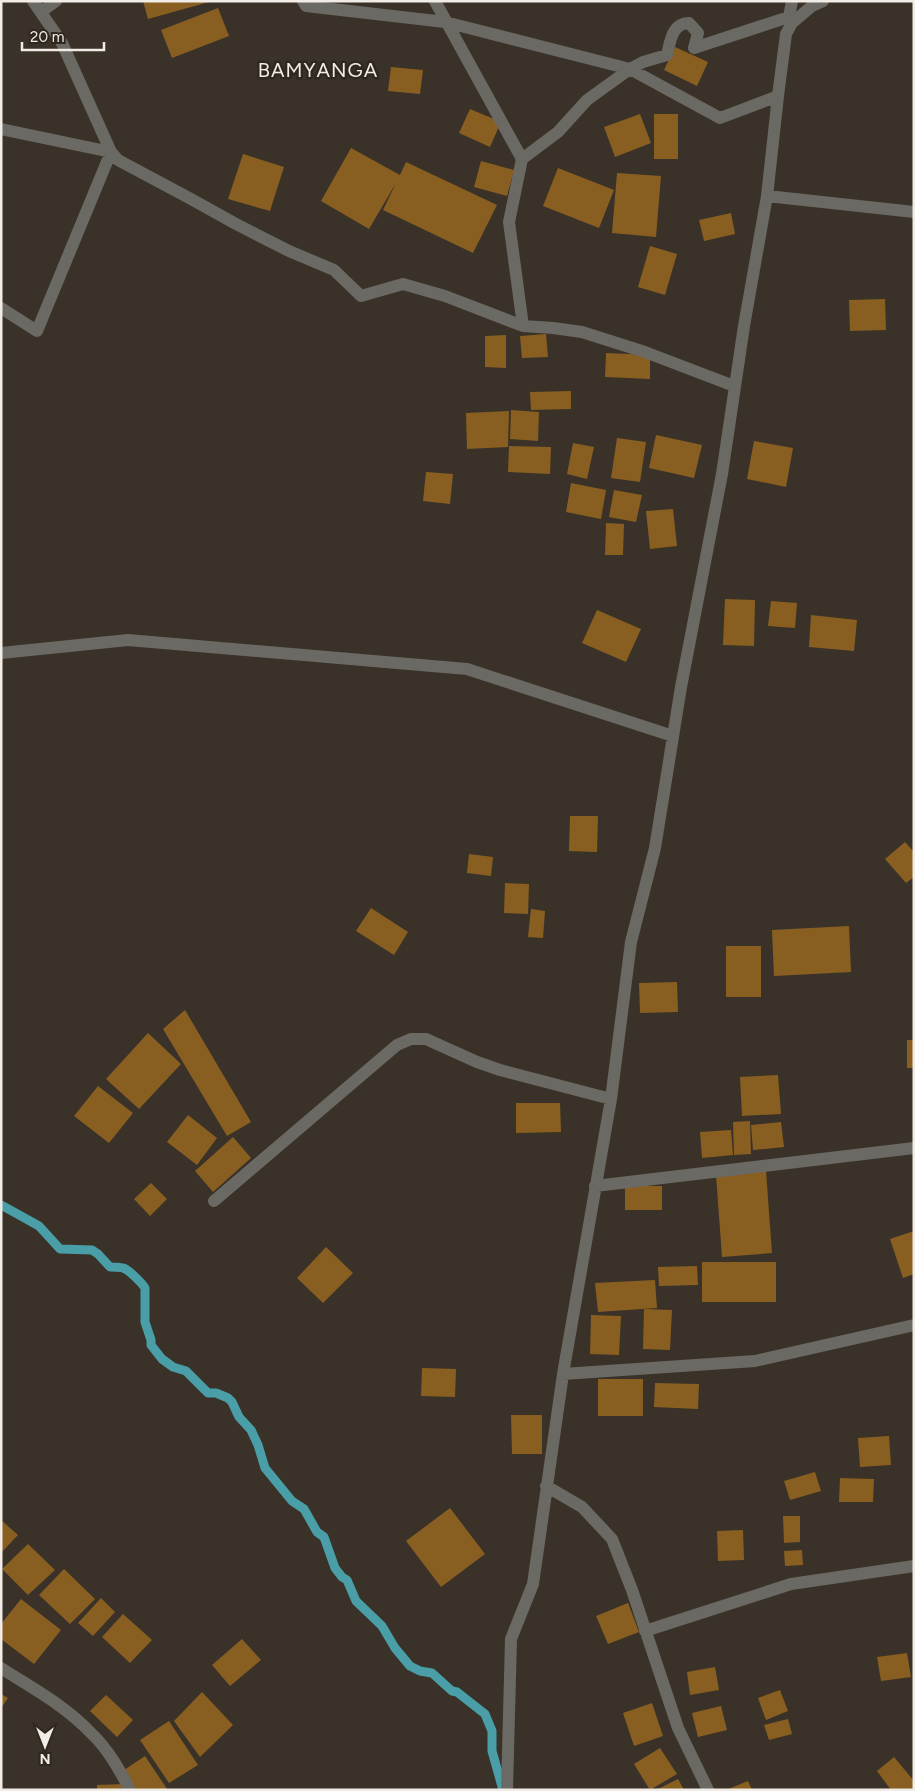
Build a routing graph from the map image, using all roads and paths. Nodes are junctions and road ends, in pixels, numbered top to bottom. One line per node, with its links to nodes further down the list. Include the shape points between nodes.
1 (33, 1): 7 (street)
2 (56, 1): 7 (street)
3 (303, 1): 8 (street, via 306,6)
4 (435, 1): 8 (street)
5 (792, 1): 9 (street, via 789,17 694,48 698,33 688,24 683,24 675,30 666,55)
6 (823, 1): 10 (street, via 792,23 786,34)
7 (41, 12): 12 (street, via 62,43)
8 (445, 22): 9 (street); 13 (street)
9 (630, 68): 10 (street, via 720,118); 13 (street, via 587,100 558,132)
10 (778, 96): 14 (street)
11 (1, 129): 12 (street)
12 (111, 152): 16 (street, via 37,331); 17 (street, via 118,160 236,224 334,270 361,296 403,284 446,296)
13 (522, 158): 17 (street, via 509,222)
14 (768, 196): 15 (street); 18 (street)
15 (914, 212)
16 (1, 308)
17 (523, 326): 18 (street, via 582,332)
18 (734, 386): 20 (street, via 722,474)
19 (1, 653): 20 (street, via 128,640 467,669)
20 (673, 736): 21 (street, via 655,848 631,942)
21 (611, 1099): 23 (street); 24 (street, via 500,1070 426,1039 412,1039 397,1045)
22 (914, 1148): 23 (street)
23 (596, 1186): 26 (street)
24 (214, 1201)
25 (914, 1324): 26 (street, via 755,1361)
26 (563, 1374): 27 (street)
27 (546, 1486): 29 (street, via 582,1507 612,1539); 32 (street, via 533,1584 511,1639)
28 (914, 1566): 29 (street, via 791,1584)
29 (644, 1631): 33 (street, via 678,1728)
30 (1, 1668): 31 (street, via 62,1707 92,1733 118,1766)
31 (130, 1790)
32 (507, 1790)
33 (708, 1790)

